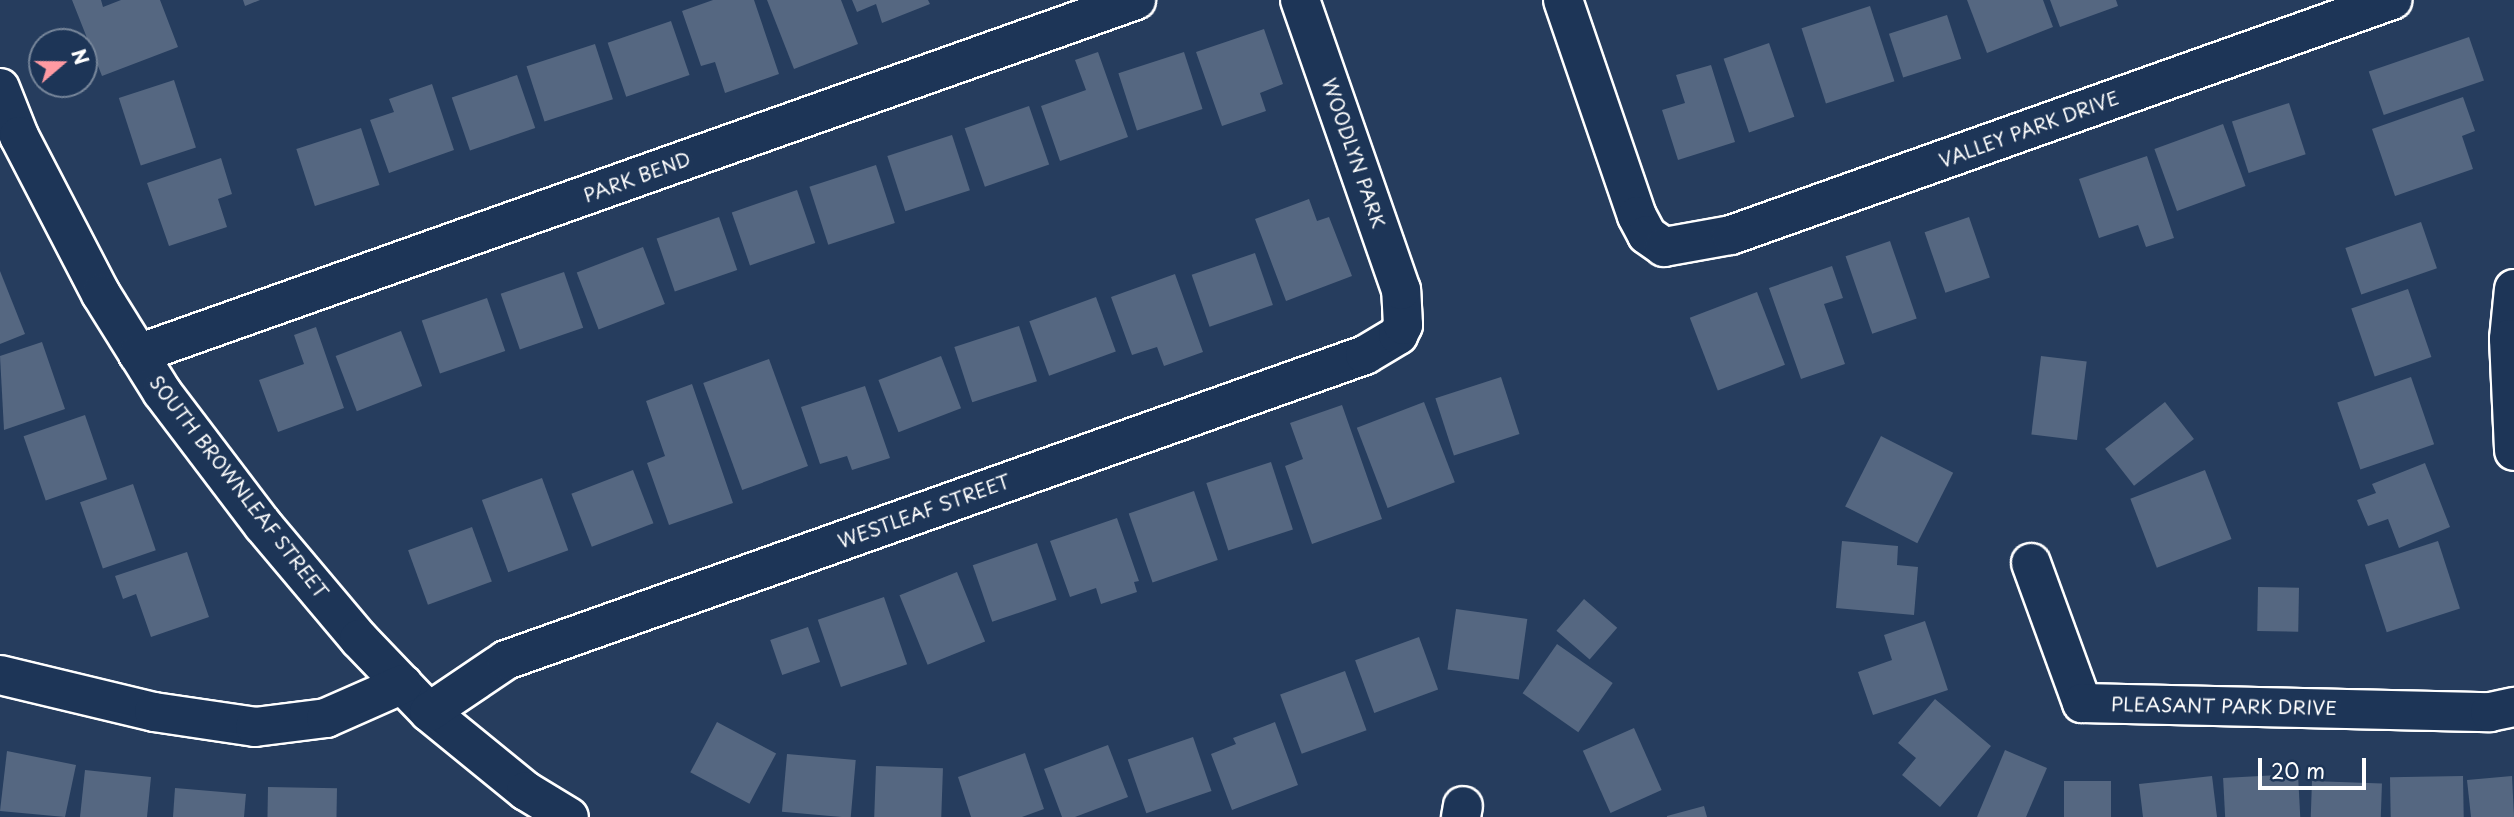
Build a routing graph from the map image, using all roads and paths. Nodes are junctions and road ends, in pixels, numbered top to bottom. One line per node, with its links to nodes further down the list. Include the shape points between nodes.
1 (1136, 0): 8 (street, PARK BEND)
2 (1300, 0): 7 (street, WOODLYN PARK)
3 (1563, 0): 4 (street, VALLEY PARK DRIVE, via 1637,216 1647,235 1664,247 1731,235)
4 (2392, 0)
5 (0, 88): 8 (street, SOUTH BROWNLEAF STREET, via 19,136 101,294)
6 (2514, 289): 9 (street, via 2509,339)
7 (1404, 306): 14 (street, WESTLEAF STREET, via 1404,325 1398,335 1365,355 506,660)
8 (138, 354): 12 (street, SOUTH BROWNLEAF STREET, via 162,393 263,525)
9 (2514, 452)
10 (2031, 563): 13 (street, PLEASANT PARK DRIVE, via 2082,704 2490,712)
11 (0, 675): 12 (street, via 154,712 255,727 326,718)
12 (403, 684): 14 (street, SOUTH BROWNLEAF STREET)
13 (2514, 707)
14 (429, 712): 15 (street, via 526,791)
15 (569, 817)

